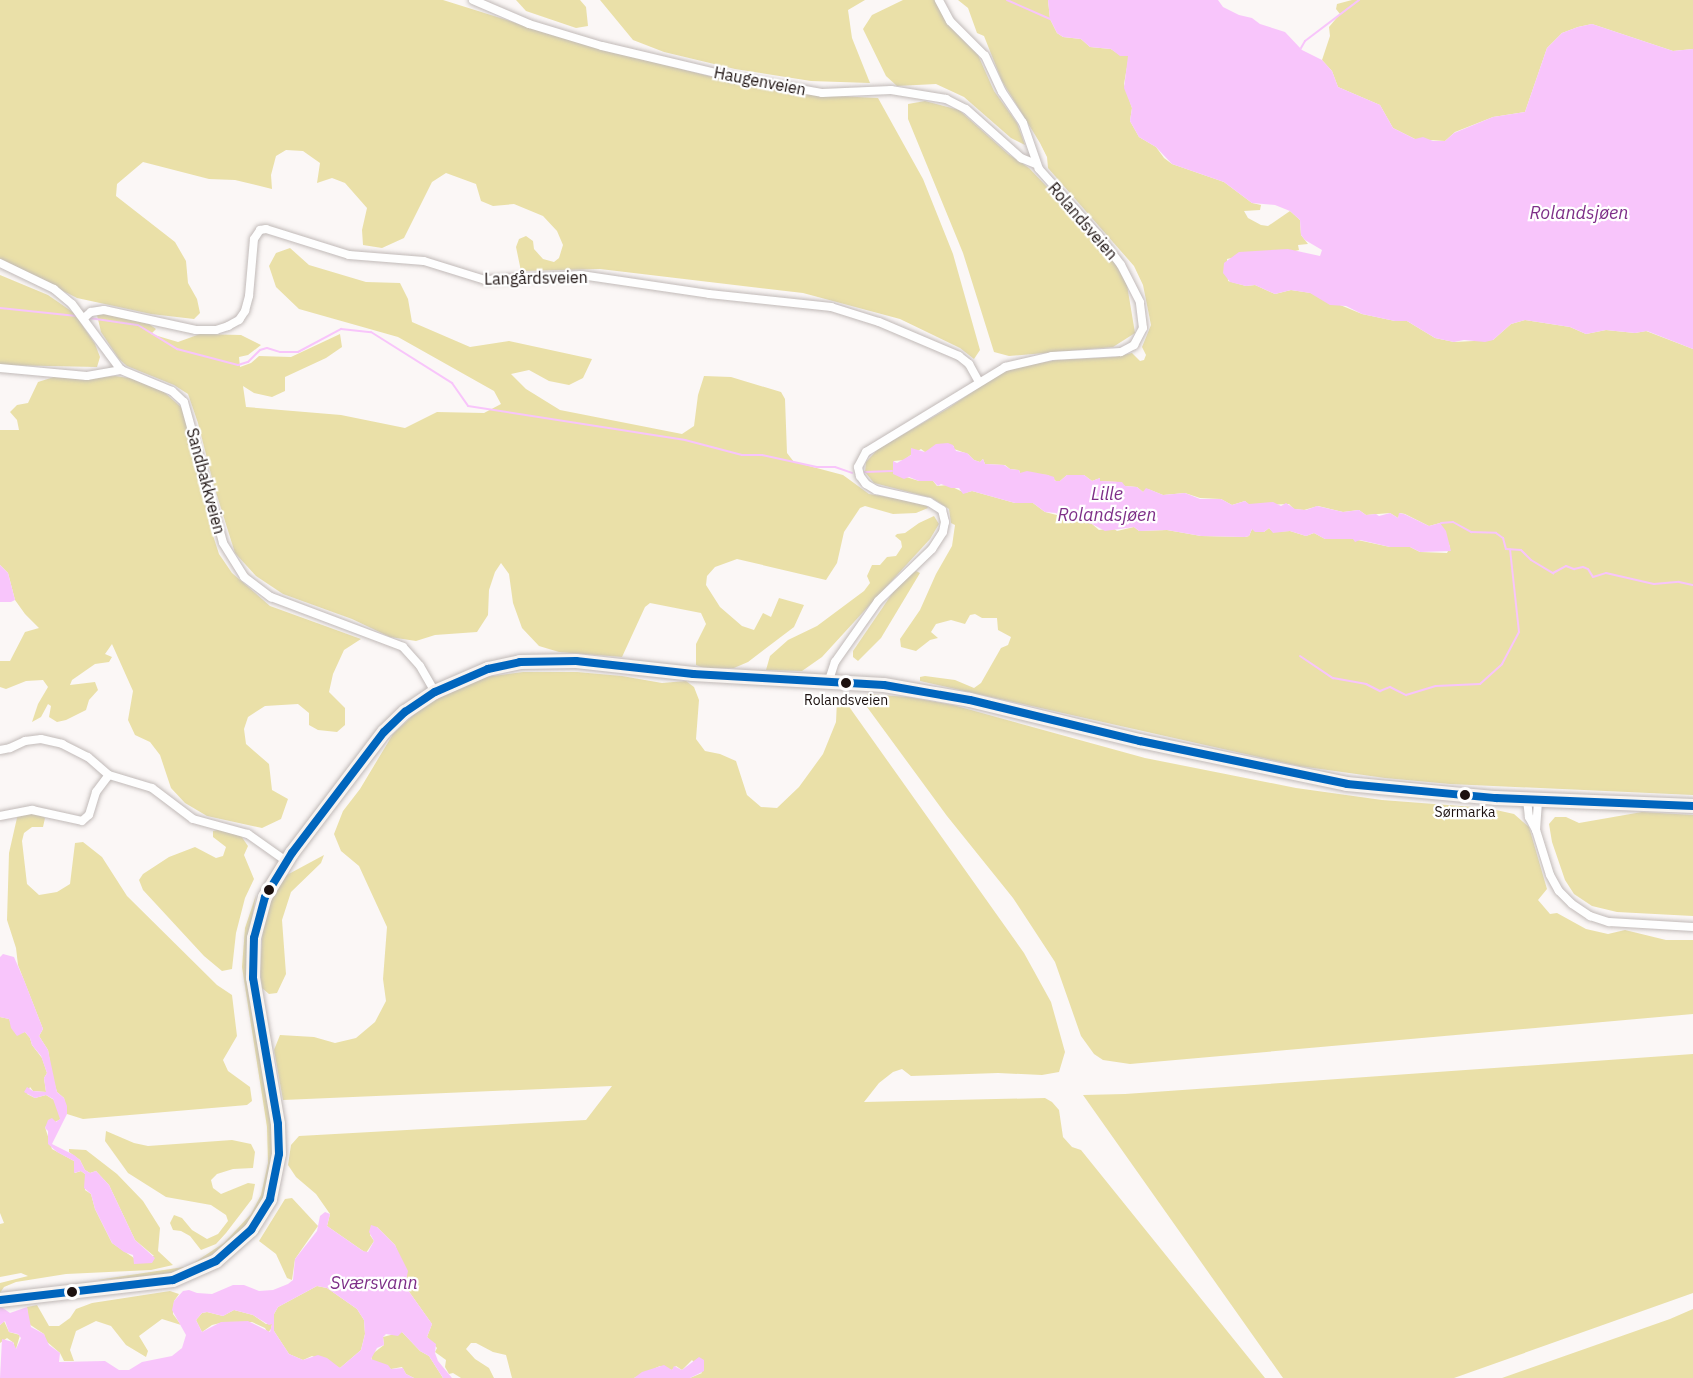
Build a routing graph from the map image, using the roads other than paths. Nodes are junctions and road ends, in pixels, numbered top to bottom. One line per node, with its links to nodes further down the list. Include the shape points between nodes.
1 (473, 0): 3 (street, Haugenveien, via 529,24 602,46 733,77 822,93 891,90 946,99 966,109 1021,158)
2 (939, 0): 3 (street, Rolandsveien, via 950,21 985,56 1023,123)
3 (1036, 164): 8 (street, Rolandsveien, via 1121,264 1140,302 1143,328 1134,345 1121,352 1028,360)
4 (0, 263): 5 (street, via 54,289)
5 (84, 318): 7 (street); 8 (street, Langårdsveien, via 104,310 196,330 228,326 245,311 253,244 258,233 266,229 349,255 424,261 485,280 581,275 831,307 879,322 959,356 969,364)
6 (0, 368): 7 (street, via 87,376)
7 (121, 370): 10 (street, Sandbakkveien, via 163,387 184,402 223,543 244,577 271,597 402,647 420,666)
8 (978, 382): 9 (street, Rolandsveien, via 870,448 859,461 860,476 870,487 929,502 942,510 945,522 932,549 878,601 835,662)
9 (829, 680): 10 (main road, via 713,676 549,660 488,669); 13 (main road, via 923,690 1347,784)
10 (435, 692): 16 (main road, via 395,721 374,744)
11 (0, 750): 12 (street, via 41,739 88,757)
12 (109, 775): 15 (street, via 82,821 32,810); 16 (street, via 152,788 193,819 248,834)
13 (1533, 800): 14 (main road); 17 (street, via 1536,830 1556,886 1567,900 1584,913 1610,922)
14 (1693, 806)
15 (0, 816)
16 (286, 861): 18 (main road, via 264,897 253,952 255,992 279,1142 276,1178 261,1216 231,1250 185,1276 139,1286)
17 (1693, 927)
18 (0, 1300)

